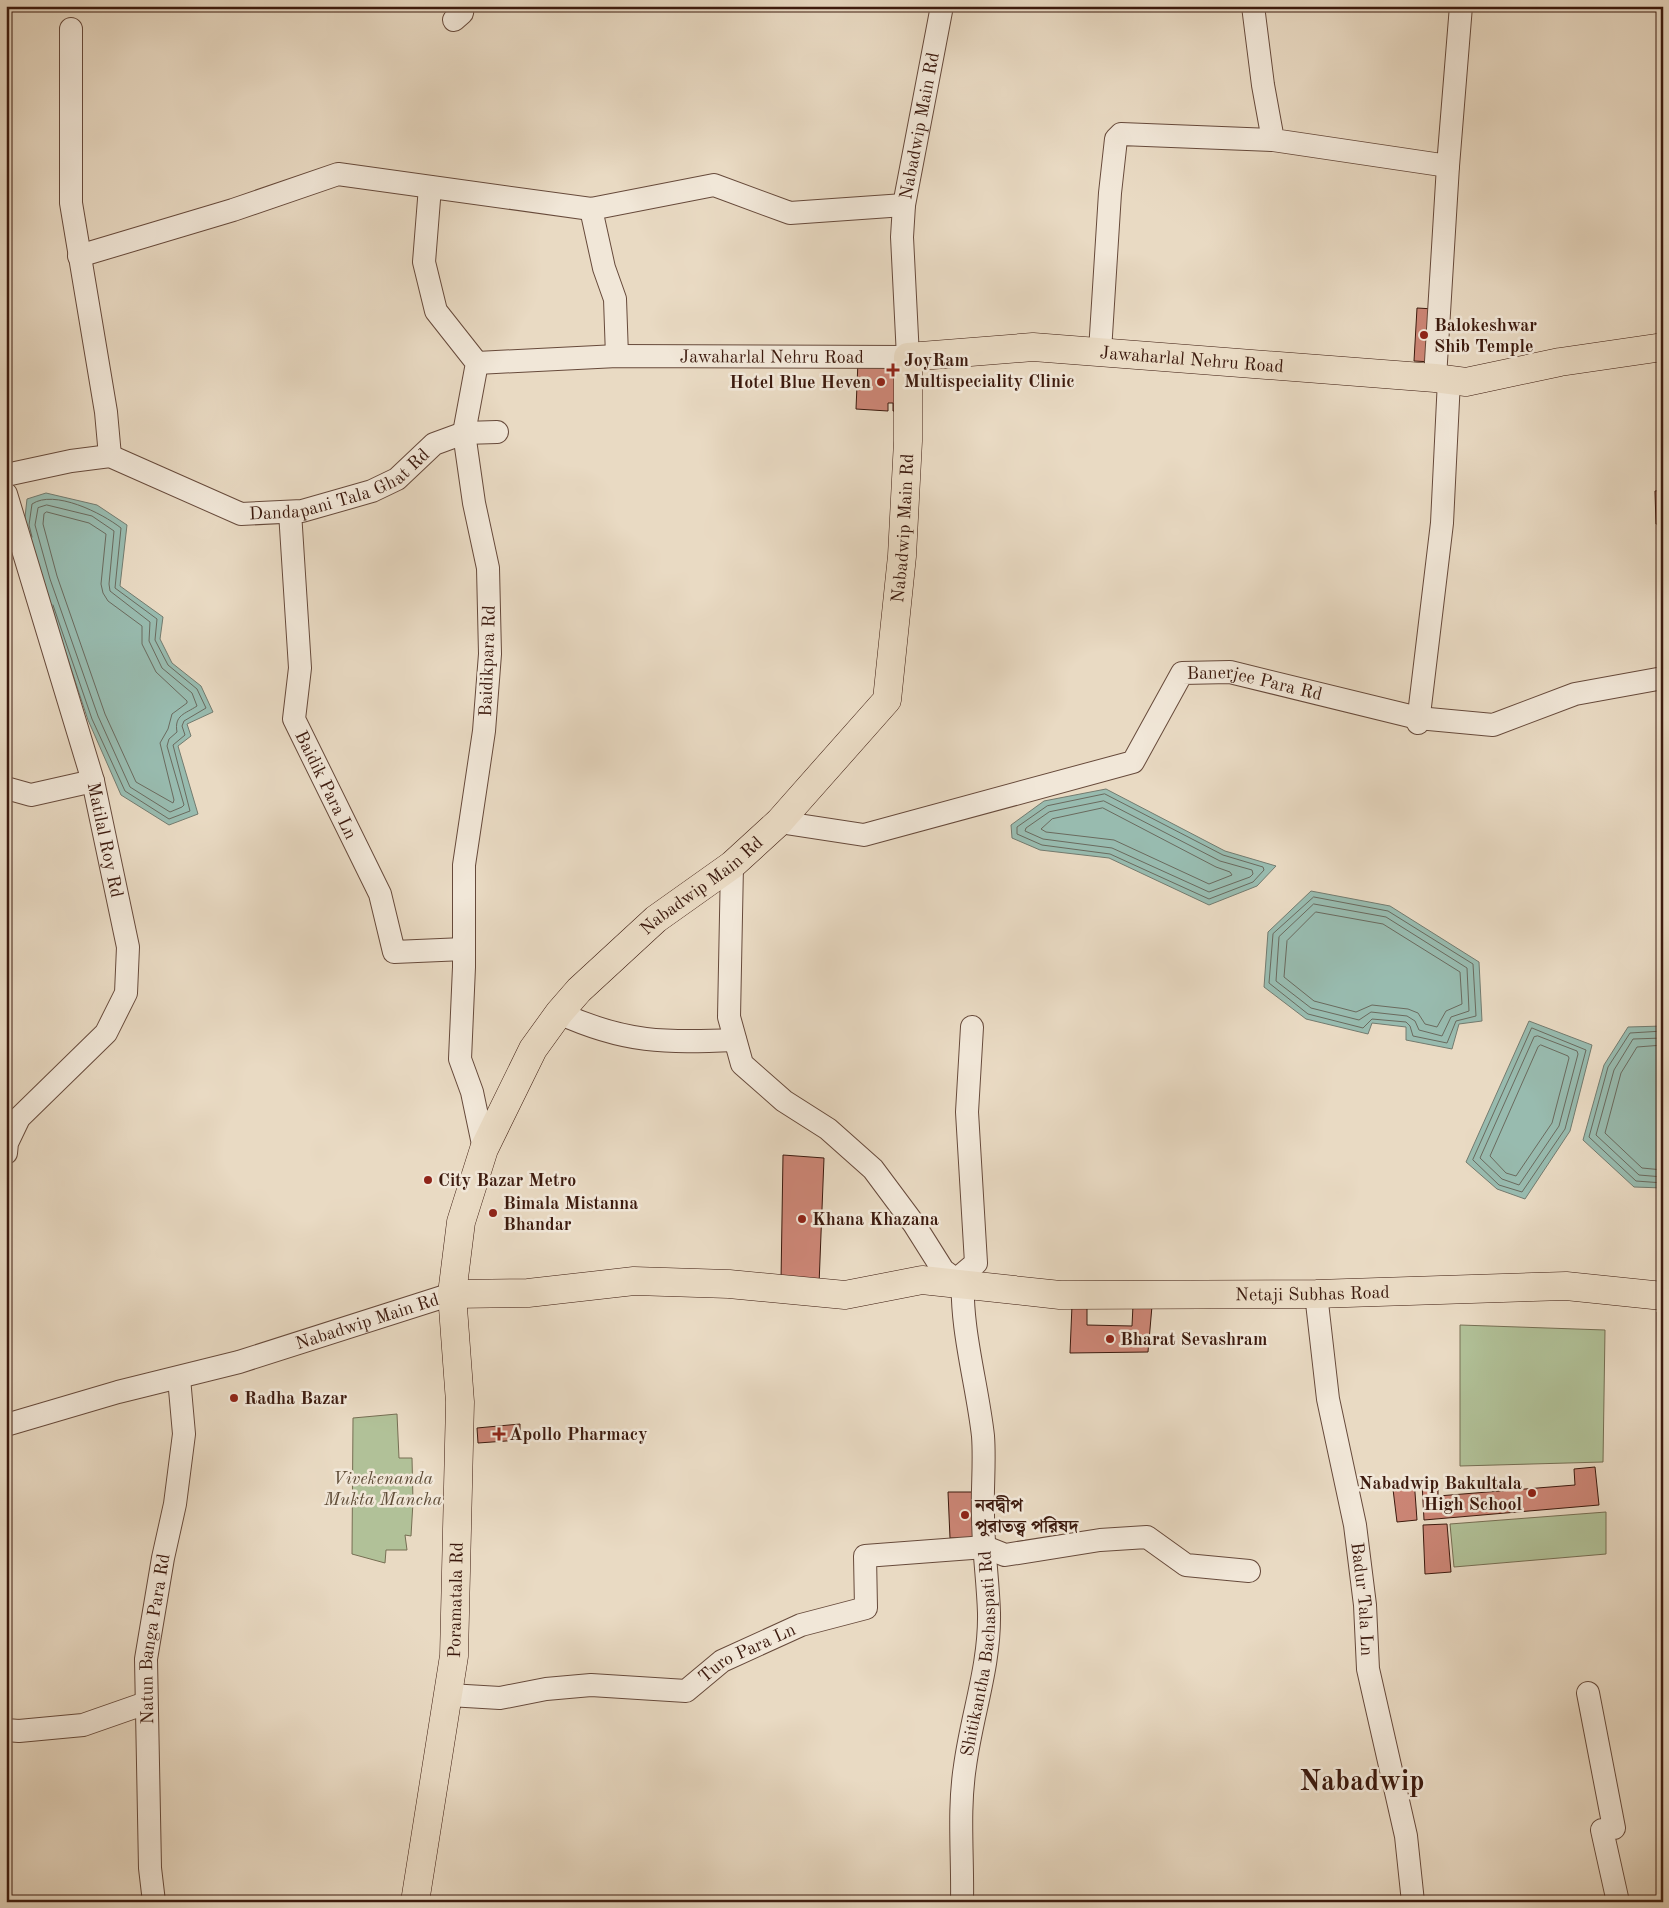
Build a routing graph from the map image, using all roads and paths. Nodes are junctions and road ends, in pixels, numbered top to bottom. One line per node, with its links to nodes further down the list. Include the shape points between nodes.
1 (942, 6): 8 (street, Nabadwip Main Rd)
2 (1253, 6): 5 (street)
3 (1461, 6): 6 (street)
4 (71, 29): 10 (street, via 71,203)
5 (1273, 140): 6 (street); 12 (street, via 1120,134 1116,139 1110,193)
6 (1448, 166): 16 (street)
7 (430, 186): 9 (street); 10 (street, via 338,174); 15 (street, via 424,262 436,311)
8 (904, 205): 9 (street, via 790,213 714,185); 14 (street, Nabadwip Main Rd, via 902,237)
9 (591, 209): 13 (street, via 614,299)
10 (79, 256): 19 (street, via 106,412)
11 (1663, 347): 16 (main road, Jawaharlal Nehru Road, via 1560,362 1466,382)
12 (1100, 351): 14 (main road, Jawaharlal Nehru Road, via 1033,348); 16 (main road, Jawaharlal Nehru Road)
13 (617, 356): 14 (street, Jawaharlal Nehru Road); 15 (street, Jawaharlal Nehru Road)
14 (908, 357): 27 (main road, Nabadwip Main Rd, via 908,441 902,547 887,700)
15 (476, 363): 18 (street, Baidikpara Rd)
16 (1442, 379): 24 (street, via 1442,523)
17 (497, 432): 18 (street, Dandapani Tala Ghat Rd)
18 (464, 434): 22 (street, Dandapani Tala Ghat Rd, via 434,444 397,479 372,491); 29 (street, Baidikpara Rd, via 488,568 490,654 484,731 464,865)
19 (110, 456): 20 (street); 22 (street, Dandapani Tala Ghat Rd, via 241,514)
20 (6, 475)
21 (6, 494): 25 (street, Matilal Roy Rd)
22 (290, 512): 29 (street, Baidik Para Ln, via 300,668 294,719 380,894 394,952)
23 (1663, 678): 24 (street, Banerjee Para Rd, via 1575,694 1493,725)
24 (1418, 720): 27 (street, Banerjee Para Rd, via 1230,672 1182,673 1133,762 864,835)
25 (93, 781): 26 (street, via 32,795); 34 (street, Matilal Roy Rd, via 128,947 126,994 106,1032 19,1118 7,1143)
26 (6, 788)
27 (779, 822): 28 (main road, Nabadwip Main Rd)
28 (732, 865): 30 (main road, Nabadwip Main Rd, via 656,918); 32 (street, via 729,1017)
29 (464, 949): 33 (street, Baidikpara Rd, via 460,1059 472,1092)
30 (559, 1013): 32 (street, via 614,1034 642,1040); 33 (main road, Nabadwip Main Rd, via 533,1049)
31 (972, 1027): 35 (street, via 967,1112 976,1263)
32 (735, 1040): 35 (street, via 742,1064 784,1101 828,1129 873,1169 943,1270)
33 (484, 1149): 36 (main road, Nabadwip Main Rd, via 461,1222)
34 (6, 1153)
35 (963, 1280): 36 (main road, Netaji Subhas Road, via 922,1280 845,1296 729,1284 634,1281 528,1293); 37 (main road, Netaji Subhas Road, via 1060,1295); 41 (street, Shitikantha Bachaspati Rd, via 965,1319 983,1437)
36 (452, 1294): 39 (street, Nabadwip Main Rd); 44 (main road, Poramatala Rd, via 460,1402 454,1656)
37 (1316, 1294): 38 (main road, Netaji Subhas Road, via 1566,1286); 50 (street, Badur Tala Ln, via 1328,1399 1355,1524 1365,1605 1368,1669 1406,1836)
38 (1663, 1296)
39 (179, 1378): 40 (street, Nabadwip Main Rd); 45 (street, Natun Banga Para Rd, via 184,1434 175,1504 146,1659)
40 (7, 1422)
41 (990, 1549): 42 (street, via 1005,1556 1100,1540 1147,1537 1186,1565); 44 (street, Turo Para Ln, via 865,1556 866,1608 801,1625 722,1661 686,1691 591,1685 500,1698); 49 (street, Shitikantha Bachaspati Rd, via 986,1668 965,1766 960,1815)
42 (1249, 1571)
43 (1588, 1693): 51 (street, via 1614,1828 1602,1830)
44 (449, 1695): 48 (main road, Poramatala Rd)
45 (146, 1703): 46 (street, via 83,1725); 47 (street, Natun Banga Para Rd, via 150,1868)
46 (6, 1730)
47 (154, 1902)
48 (415, 1902)
49 (962, 1902)
50 (1413, 1902)
51 (1618, 1902)

